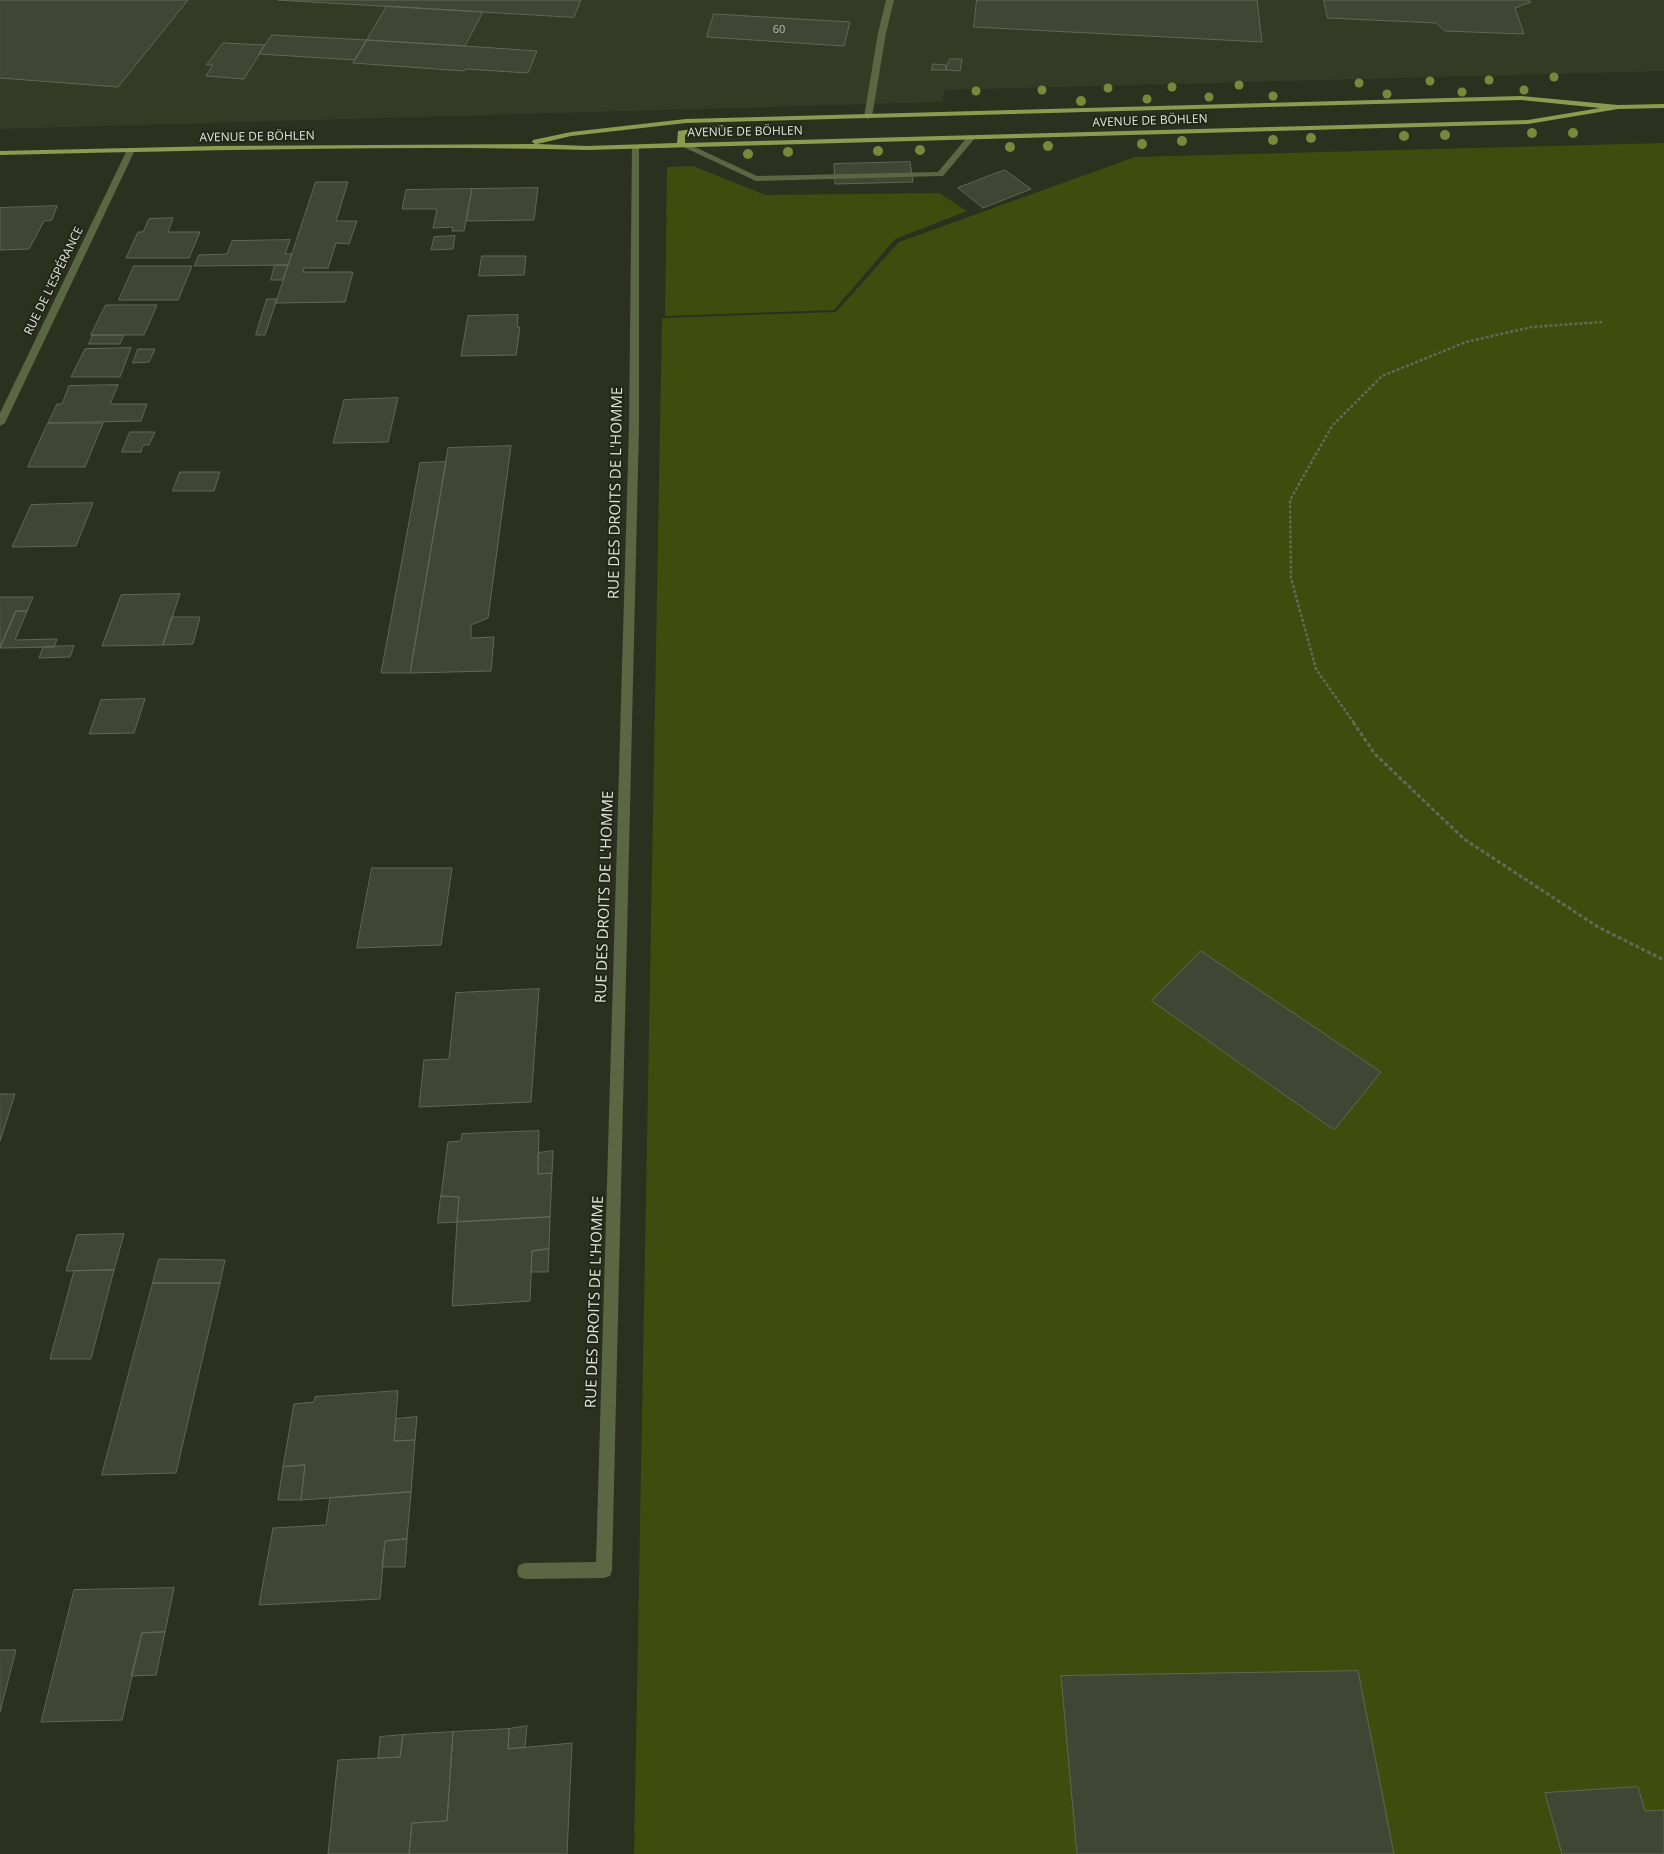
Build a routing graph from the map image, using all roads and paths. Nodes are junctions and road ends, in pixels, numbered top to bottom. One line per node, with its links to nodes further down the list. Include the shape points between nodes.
1 (890, 0): 4 (street)
2 (1664, 106): 3 (main road, AVENUE DE BÖHLEN)
3 (1618, 107): 4 (main road, AVENUE DE BÖHLEN, via 1521,98); 6 (main road, AVENUE DE BÖHLEN, via 1528,122)
4 (868, 117): 5 (main road, AVENUE DE BÖHLEN)
5 (776, 119): 7 (main road, AVENUE DE BÖHLEN, via 681,133); 8 (main road, AVENUE DE BÖHLEN, via 676,122 571,134)
6 (972, 137): 7 (main road, AVENUE DE BÖHLEN); 7 (street, via 940,174 756,179)
7 (680, 144): 9 (main road, AVENUE DE BÖHLEN)
8 (514, 146): 9 (main road, AVENUE DE BÖHLEN); 10 (main road, AVENUE DE BÖHLEN)
9 (635, 147): 15 (street, RUE DES DROITS DE L'HOMME, via 634,426 604,1570)
10 (131, 150): 11 (main road, AVENUE DE BÖHLEN); 13 (street, RUE DE L'ESPÉRANCE)
11 (0, 153)
12 (1602, 322): 14 (path, via 1532,327 1466,342 1382,376 1332,426 1290,500 1291,578 1316,669 1375,754 1464,839 1598,927)
13 (0, 422)
14 (1664, 960)
15 (525, 1571)

